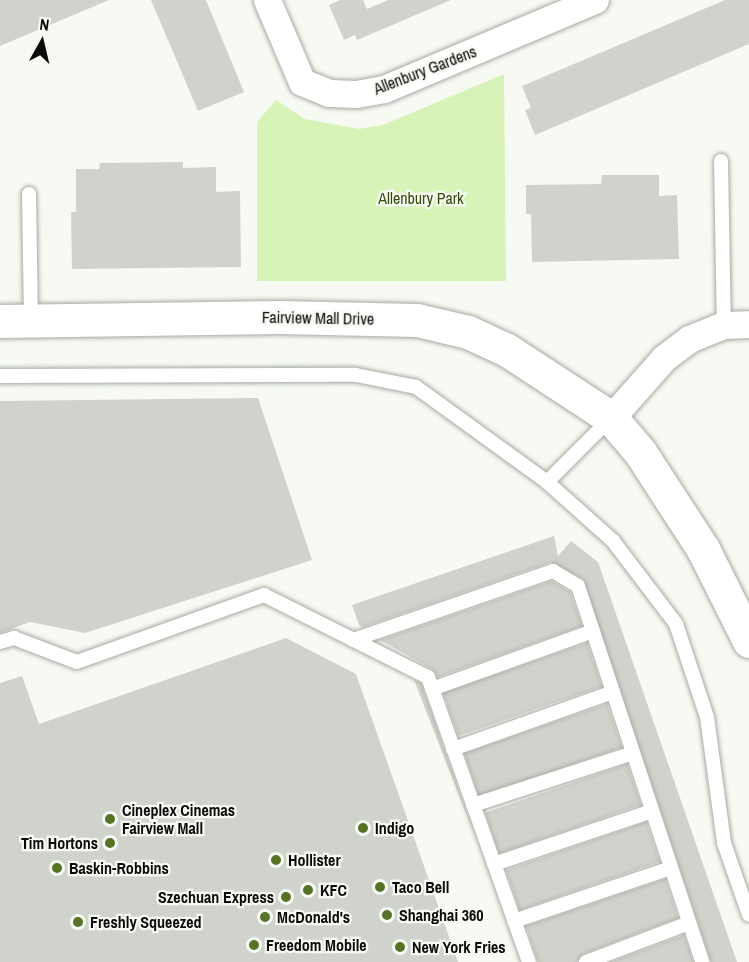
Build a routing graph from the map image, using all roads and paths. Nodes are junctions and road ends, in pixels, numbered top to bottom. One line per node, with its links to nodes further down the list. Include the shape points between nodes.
1 (267, 0): 2 (street, Allenbury Gardens, via 302,82 329,93 356,94 384,90)
2 (595, 0)
3 (721, 161): 6 (lane)
4 (29, 194): 5 (lane)
5 (15, 320): 8 (street, Fairview Mall Drive, via 417,320 468,332 507,350)
6 (736, 325): 8 (street, via 689,339 664,358)
7 (0, 376): 9 (lane, via 356,375 416,387)
8 (611, 418): 9 (lane); 12 (street, Fairview Mall Drive, via 640,452 703,549)
9 (547, 482): 22 (lane, via 613,541 675,624 707,717 724,843)
10 (592, 632): 11 (lane, via 578,586 554,571); 14 (lane); 15 (lane)
11 (353, 640): 13 (lane, via 264,595 77,662 14,638); 14 (lane, via 428,677)
12 (749, 641)
13 (0, 642)
14 (432, 689): 16 (lane)
15 (613, 692): 16 (lane); 17 (lane)
16 (453, 749): 18 (lane)
17 (633, 753): 18 (lane); 19 (lane)
18 (473, 804): 20 (lane)
19 (652, 812): 20 (lane); 21 (lane)
20 (494, 864): 24 (lane)
21 (671, 868): 24 (lane); 25 (lane)
22 (745, 889): 23 (lane)
23 (749, 915)
24 (514, 921): 26 (lane)
25 (689, 923): 27 (lane); 28 (lane)
26 (529, 962)
27 (586, 962)
28 (702, 962)

